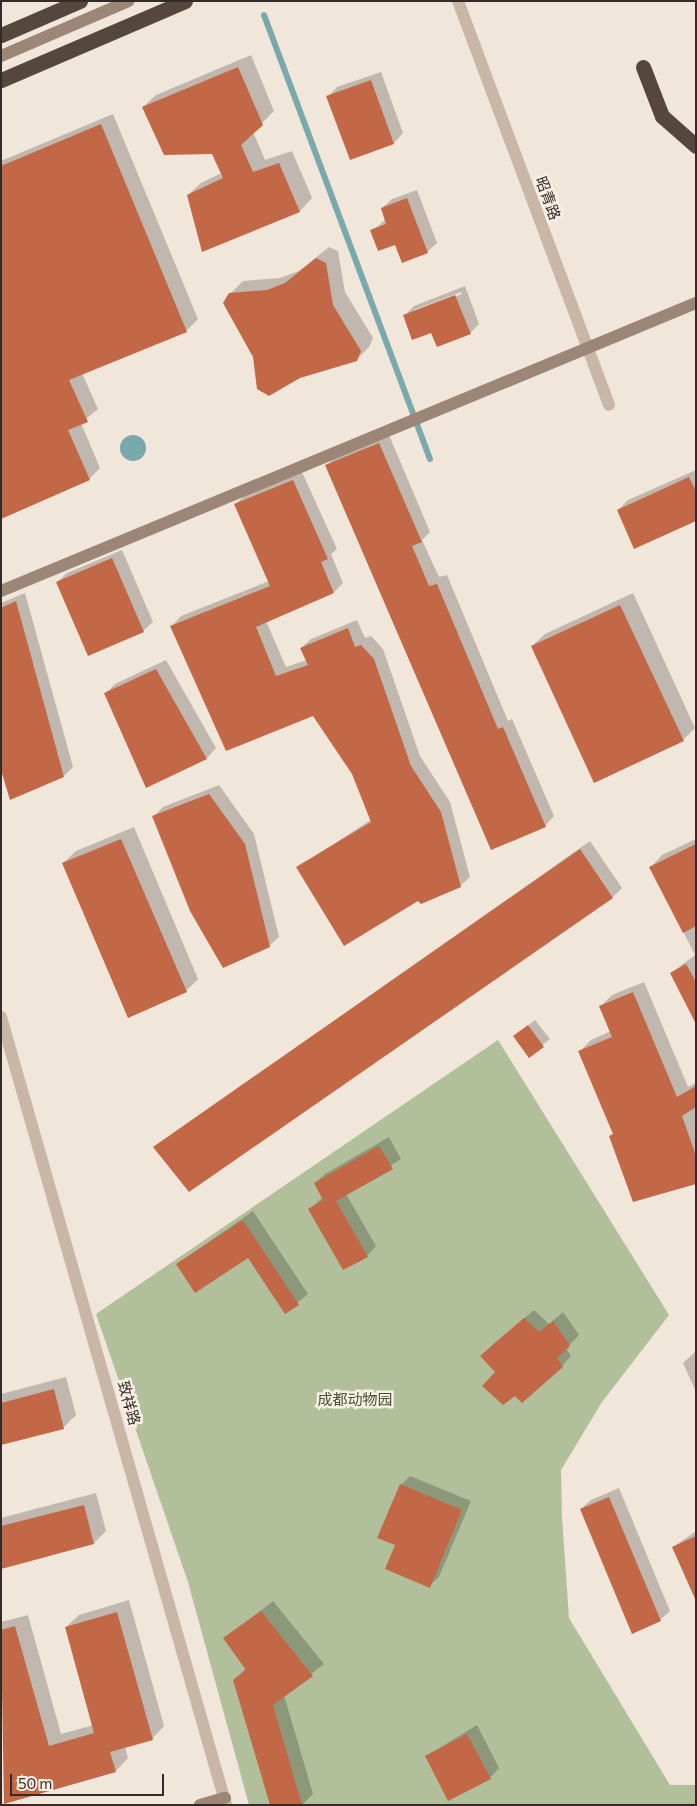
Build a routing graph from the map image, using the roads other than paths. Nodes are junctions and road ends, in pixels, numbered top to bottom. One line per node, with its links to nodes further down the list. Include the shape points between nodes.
1 (80, 1): 5 (highway)
2 (129, 1): 6 (street)
3 (185, 1): 8 (highway)
4 (458, 1): 11 (street, 昭青路)
5 (1, 35)
6 (1, 56)
7 (643, 67): 9 (highway, via 662,116)
8 (1, 80)
9 (696, 146)
10 (696, 303): 11 (street)
11 (585, 346): 12 (street, 昭青路); 13 (street)
12 (609, 406)
13 (1, 591)
14 (1, 1017): 15 (street, 致祥路)
15 (225, 1801): 16 (street)
16 (200, 1805)

